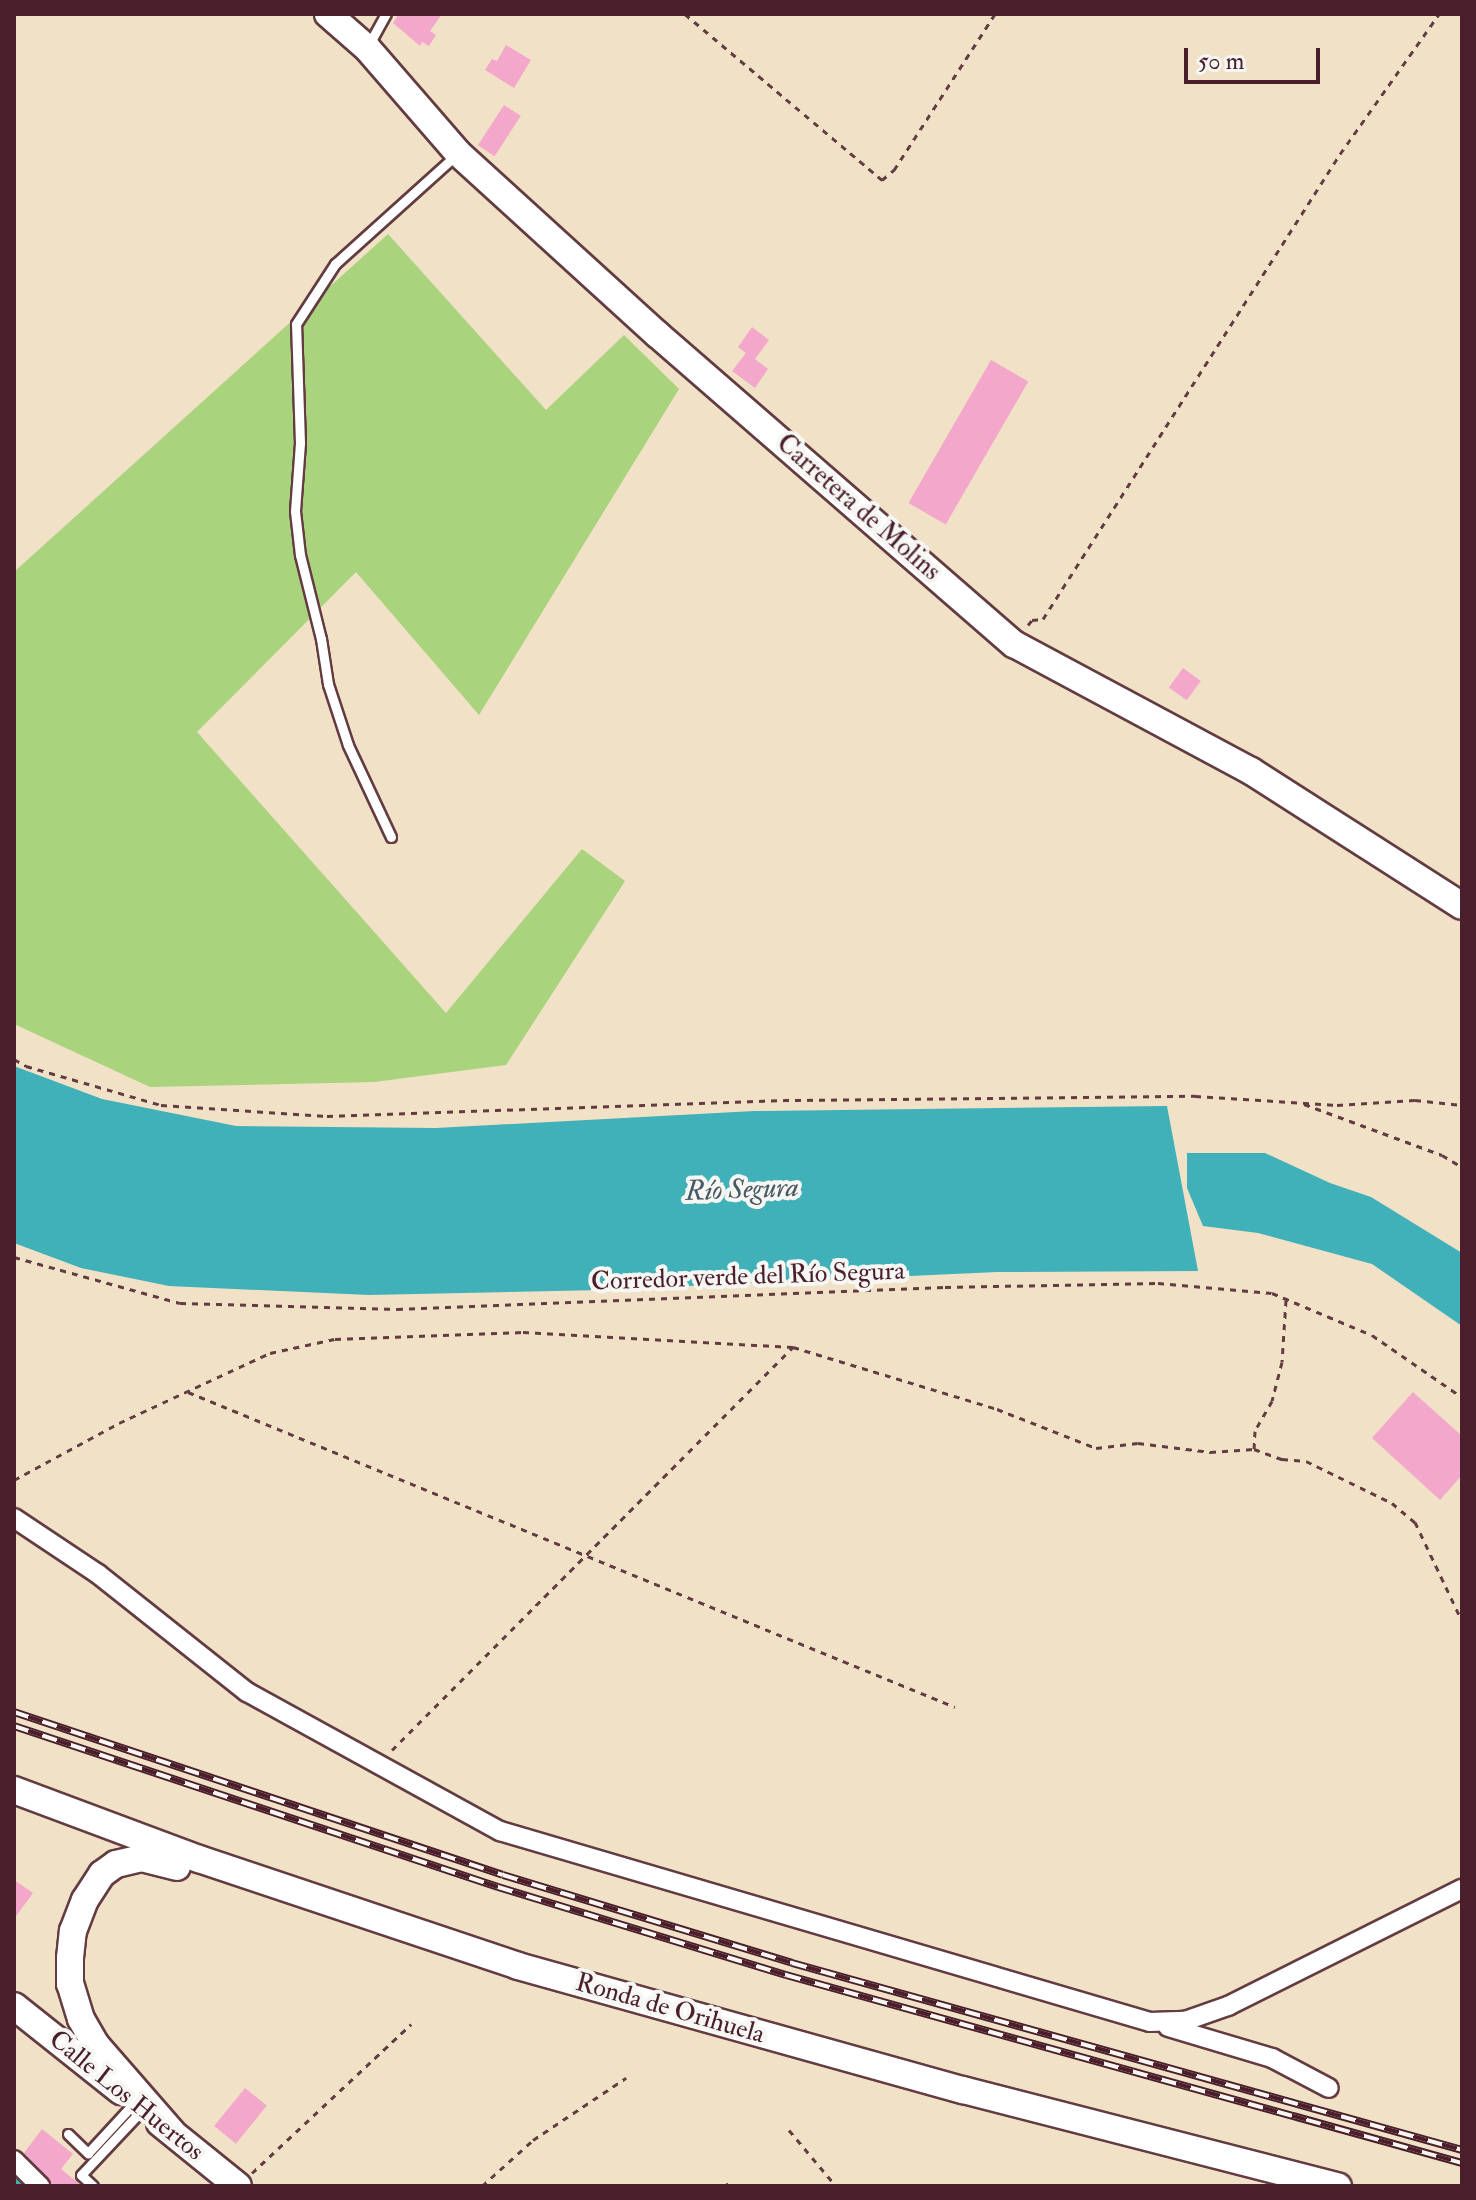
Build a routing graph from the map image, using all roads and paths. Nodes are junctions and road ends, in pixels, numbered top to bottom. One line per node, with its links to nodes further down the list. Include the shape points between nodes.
1 (328, 14): 6 (street, Carretera de Molins)
2 (386, 14): 6 (lane)
3 (685, 14): 4 (path, via 882,180 894,170)
4 (995, 14)
5 (1439, 14): 8 (path, via 1340,154 1043,619 1032,620)
6 (367, 48): 7 (street, Carretera de Molins)
7 (458, 153): 8 (street, Carretera de Molins); 9 (lane, via 335,264 296,324 300,443 295,511 300,555 328,684 348,745)
8 (1014, 644): 10 (street, Carretera de Molins, via 1251,771)
9 (391, 837)
10 (1462, 906)
11 (14, 1059): 12 (path, via 161,1105 327,1116 795,1100 1195,1096)
12 (1300, 1103): 13 (path, via 1415,1100); 14 (path)
13 (1462, 1105)
14 (1462, 1167)
15 (14, 1257): 16 (path, Corredor verde del Río Segura, via 180,1303 397,1309 1158,1283 1272,1293)
16 (1287, 1299): 19 (path, Corredor verde del Río Segura, via 1372,1335); 20 (path, via 1282,1362 1272,1401 1255,1431)
17 (793, 1347): 18 (path, via 523,1332 335,1339 270,1353); 20 (path, via 997,1409 1096,1448 1138,1443 1210,1452); 23 (path)
18 (188, 1392): 21 (path); 23 (path)
19 (1462, 1397)
20 (1254, 1449): 24 (path, via 1306,1461 1392,1503 1415,1522)
21 (14, 1480)
22 (14, 1518): 26 (street, via 98,1574 247,1692)
23 (585, 1557): 25 (path); 26 (path)
24 (1462, 1621)
25 (955, 1707)
26 (379, 1764): 31 (street, via 500,1831)
27 (14, 1790): 29 (street, Ronda de Orihuela, via 199,1859)
28 (1462, 1889): 31 (street, via 1228,2006 1185,2021)
29 (518, 1966): 37 (street, via 441,1955 152,1859 116,1864 102,1874 85,1900 73,1931 70,1984 96,2045); 45 (street, Ronda de Orihuela, via 963,2090)
30 (14, 2006): 35 (street, Calle Los Huertos)
31 (1150, 2022): 34 (street, via 1272,2058)
32 (411, 2024): 42 (path)
33 (626, 2078): 43 (path, via 533,2140)
34 (1329, 2088)
35 (139, 2106): 37 (street, Calle Los Huertos); 38 (lane, via 88,2153); 41 (lane, via 81,2175)
36 (789, 2130): 44 (path)
37 (172, 2132): 42 (street, Calle Los Huertos)
38 (68, 2134)
39 (14, 2160): 40 (street)
40 (40, 2186)
41 (93, 2186)
42 (237, 2186)
43 (482, 2186)
44 (836, 2186)
45 (1338, 2186)

